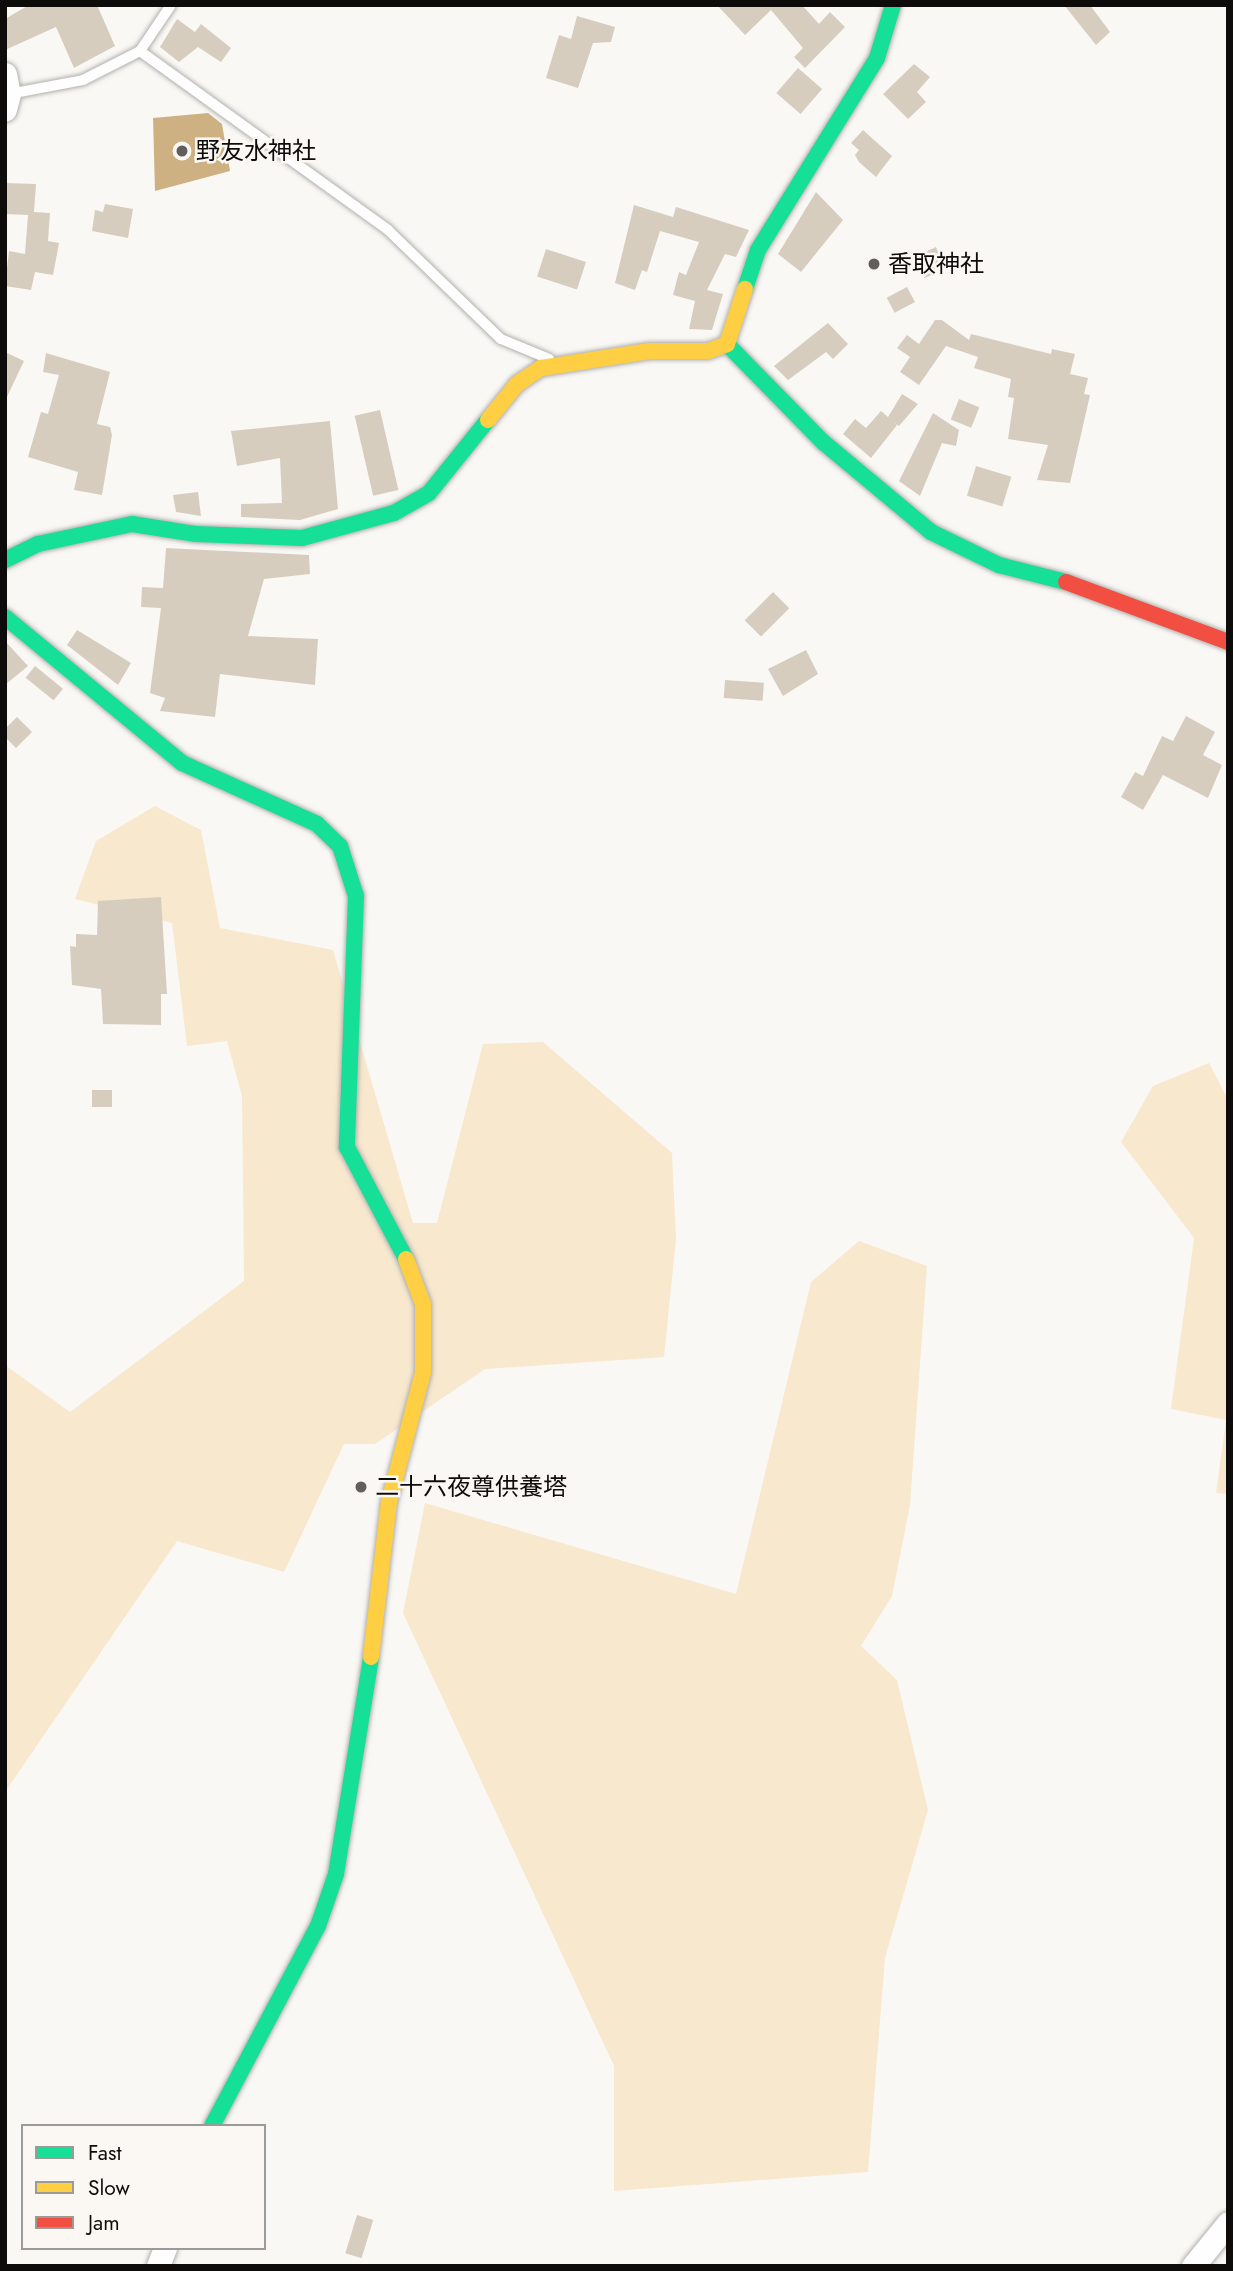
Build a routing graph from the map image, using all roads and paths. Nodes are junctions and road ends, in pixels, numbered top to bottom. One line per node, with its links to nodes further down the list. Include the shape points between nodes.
1 (171, 5): 3 (lane)
2 (893, 5): 5 (street, via 877,58 758,250)
3 (140, 51): 4 (lane, via 83,80); 6 (lane, via 388,230 501,339)
4 (7, 92)
5 (727, 344): 6 (street, via 708,351 650,351); 9 (street, via 823,442 931,532 999,565 1062,580)
6 (558, 363): 7 (street, via 517,384 442,481 394,513 302,538 196,534 132,524 38,544)
7 (5, 560)
8 (5, 617): 10 (street, via 181,763 317,824 340,846 356,896 347,1147 408,1262 423,1304 423,1372 389,1503 363,1725 337,1874 318,1926)
9 (1228, 642)
10 (213, 2124)
11 (1228, 2223): 12 (street)
12 (1194, 2266)

